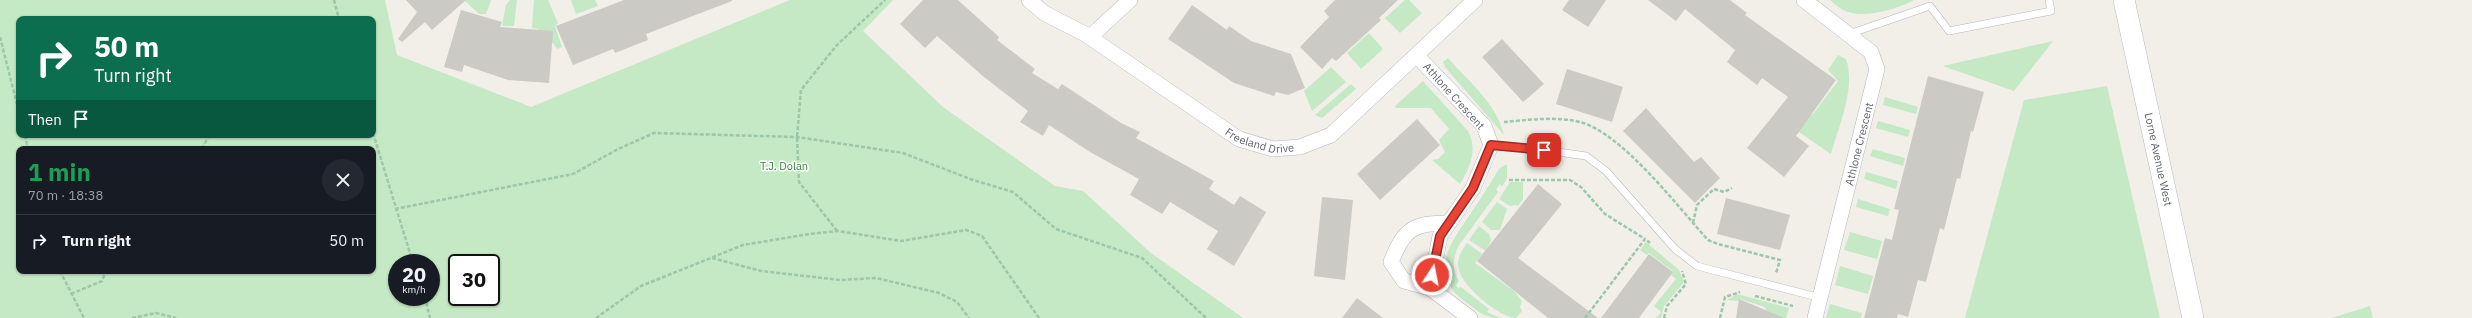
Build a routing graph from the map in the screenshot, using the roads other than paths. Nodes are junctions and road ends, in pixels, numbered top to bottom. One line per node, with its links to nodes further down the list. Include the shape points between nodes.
1 (1029, 0): 8 (street, Freeland Drive, via 1044,13)
2 (1130, 0): 8 (street)
3 (1475, 0): 9 (street, Freeland Drive)
4 (1804, 0): 7 (street, Athlone Crescent)
5 (2049, 0): 7 (lane, via 2051,11 1949,31 1930,6)
6 (2124, 0): 16 (main road, Lorne Avenue West)
7 (1848, 34): 13 (street, Athlone Crescent, via 1871,52 1877,69)
8 (1090, 38): 9 (street, Freeland Drive, via 1240,139 1273,148 1300,147 1331,135)
9 (1417, 56): 10 (street, Athlone Crescent, via 1484,126)
10 (1491, 145): 11 (street, via 1473,188); 13 (lane, via 1586,156 1606,171 1675,249 1697,266)
11 (1448, 223): 12 (street, via 1440,236); 12 (street, via 1421,225 1400,240 1391,262 1404,281)
12 (1430, 288): 14 (street)
13 (1821, 298): 15 (street, Athlone Crescent)
14 (1470, 318)
15 (1815, 318)
16 (2193, 318)

